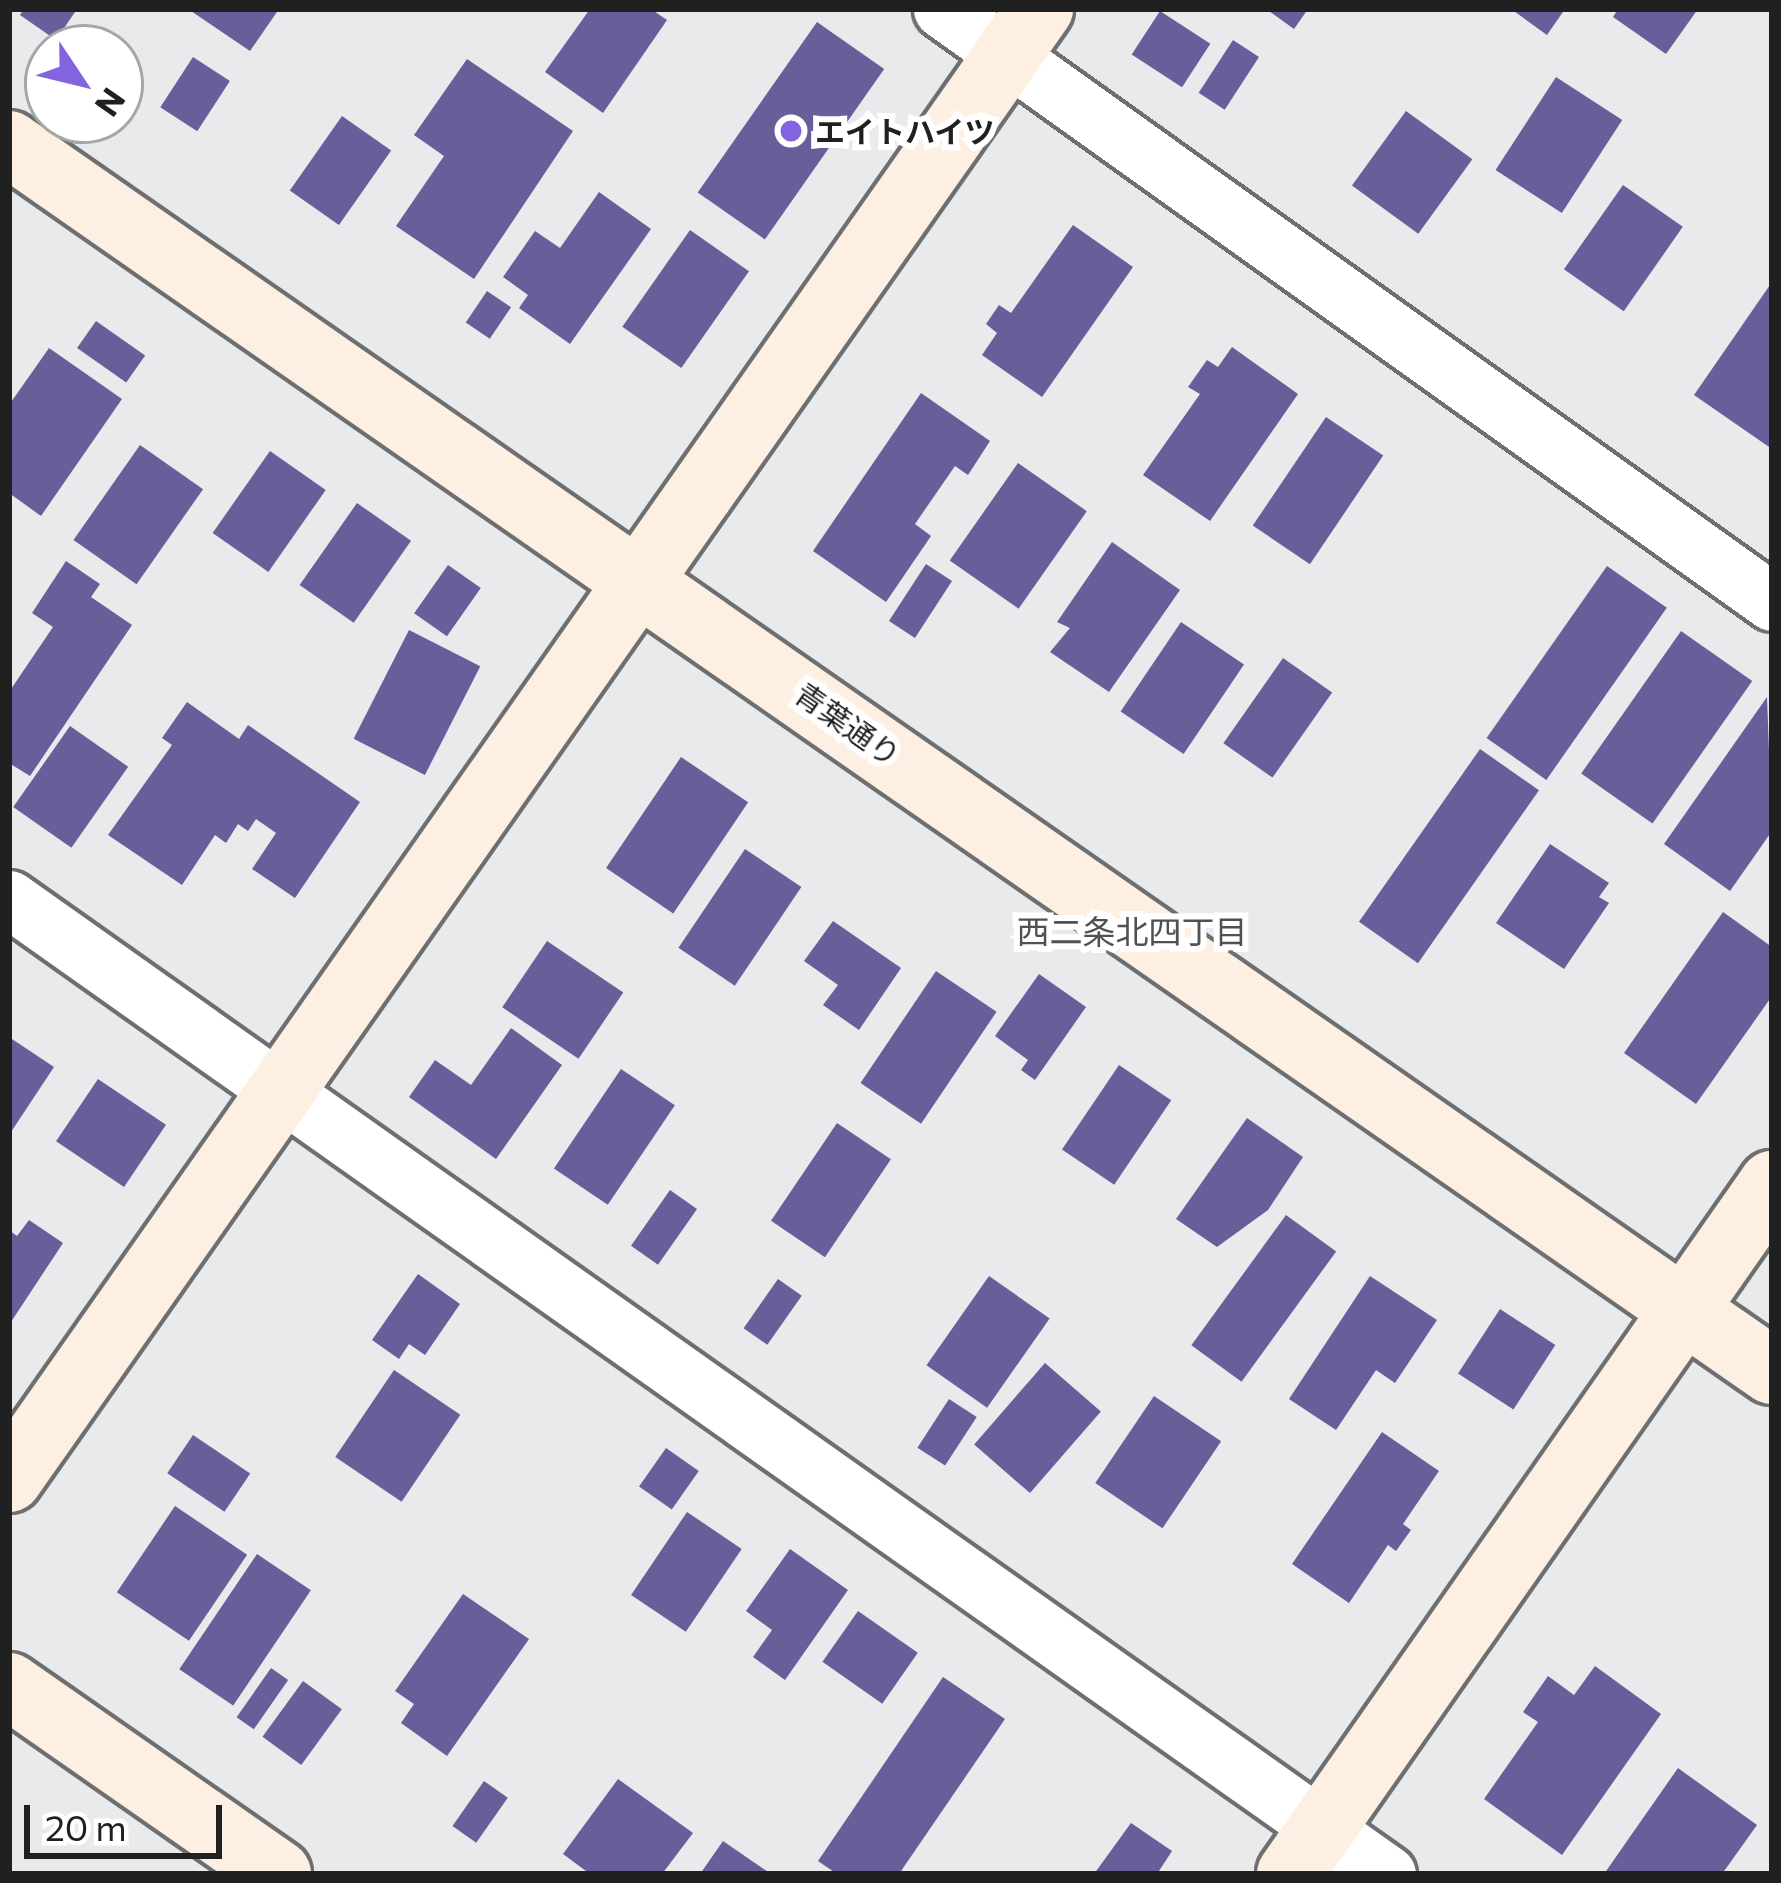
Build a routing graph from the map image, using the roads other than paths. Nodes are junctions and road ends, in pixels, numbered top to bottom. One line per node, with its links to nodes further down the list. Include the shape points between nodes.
1 (942, 9): 2 (street)
2 (1024, 32): 4 (street); 5 (street)
3 (9, 144): 4 (street, 青葉通り)
4 (645, 583): 7 (street); 9 (street, 青葉通り)
5 (1772, 602)
6 (9, 899): 7 (street)
7 (283, 1088): 11 (street); 13 (street)
8 (1772, 1184): 9 (street)
9 (1684, 1309): 10 (street, 青葉通り); 13 (street)
10 (1772, 1371)
11 (9, 1479)
12 (9, 1686): 14 (street)
13 (1306, 1851): 15 (street)
14 (278, 1874)
15 (1387, 1874)

